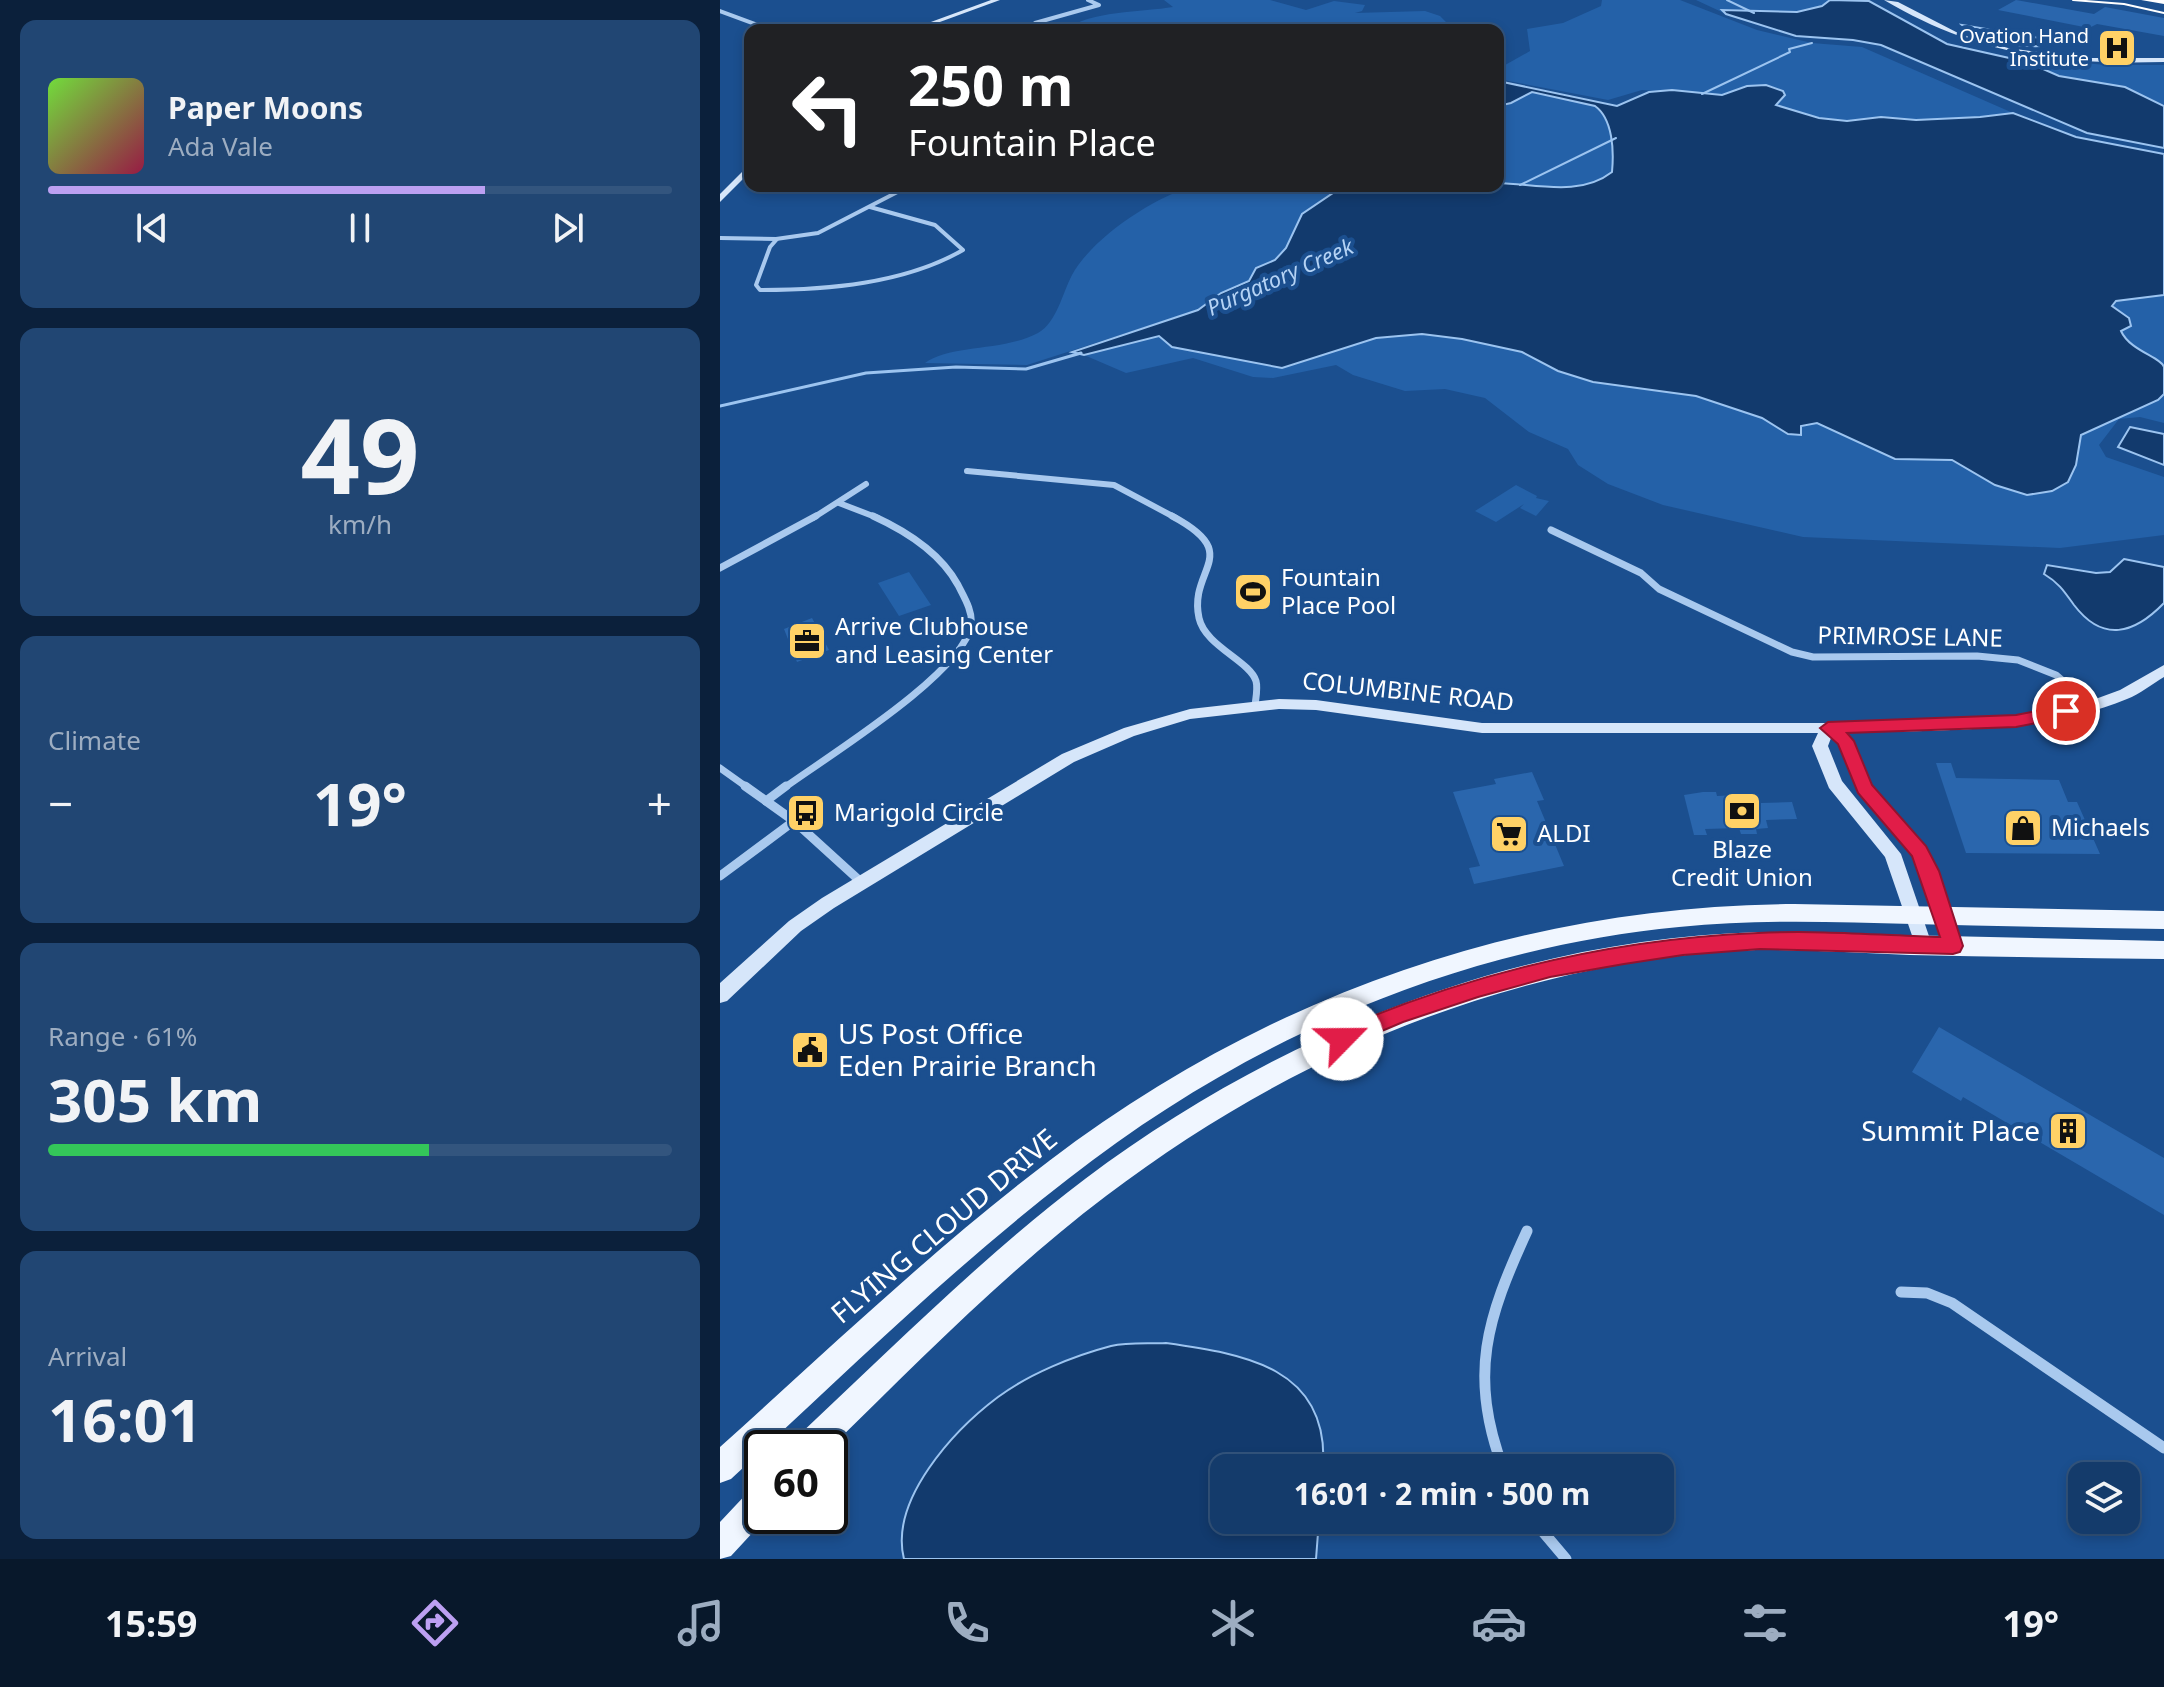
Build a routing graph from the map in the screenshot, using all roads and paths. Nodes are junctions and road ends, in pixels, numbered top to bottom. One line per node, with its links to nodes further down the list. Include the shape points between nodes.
1 (997, 0): 9 (street)
2 (1088, 0): 7 (street, via 1099,5)
3 (1887, 0): 10 (street, via 1948,31 2005,49 2087,61)
4 (2146, 0): 5 (highway)
5 (2164, 1)
6 (720, 12): 8 (street)
7 (1035, 23)
8 (754, 24)
9 (929, 24)
10 (2164, 60)
11 (744, 173): 13 (street)
12 (898, 192): 14 (street)
13 (720, 199)
14 (870, 207): 16 (street, via 830,229); 16 (street, via 935,225 963,250 914,269 857,282 760,290 756,285)
15 (720, 238): 16 (street)
16 (777, 239)
17 (967, 471): 23 (street, via 1114,485 1198,530 1211,553 1198,593 1199,620 1216,644 1253,675)
18 (866, 484): 19 (street)
19 (839, 503): 21 (street); 27 (street, via 902,530 942,563 971,613 970,628 952,662 934,679)
20 (1551, 530): 24 (street, PRIMROSE LANE, via 1792,652 1813,657 2001,656 2047,669)
21 (720, 568)
22 (2164, 670): 24 (street, COLUMBINE ROAD, via 2125,694)
23 (1255, 705): 25 (street, COLUMBINE ROAD, via 1316,705 1482,728); 30 (street, COLUMBINE ROAD, via 1190,714 1099,743 1037,774)
24 (2092, 706): 25 (street, COLUMBINE ROAD, via 2016,721)
25 (1828, 728): 31 (street, via 1820,746 1835,784 1893,854); 32 (street, via 1845,741 1864,789 1919,851)
26 (720, 768): 27 (street)
27 (766, 801): 28 (street)
28 (794, 821): 29 (street); 30 (street)
29 (720, 876)
30 (860, 881): 37 (street, COLUMBINE ROAD, via 795,926)
31 (1914, 915): 32 (main road, FLYING CLOUD DRIVE); 34 (street); 40 (main road, FLYING CLOUD DRIVE, via 1745,914 1596,929 1462,959 1363,994 1262,1041 1092,1145 1010,1208)
32 (1944, 916): 33 (main road, FLYING CLOUD DRIVE); 35 (street)
33 (2164, 920)
34 (1923, 945): 35 (main road); 41 (main road, via 1760,941 1624,955 1478,988 1342,1039 1183,1126 1099,1186 964,1300)
35 (1953, 946): 36 (main road)
36 (2164, 950)
37 (720, 995)
38 (1527, 1231): 44 (street, via 1501,1284 1483,1363 1485,1407)
39 (1901, 1292): 42 (street, via 1917,1290 1952,1303)
40 (801, 1394): 43 (main road); 45 (main road, FLYING CLOUD DRIVE)
41 (828, 1430)
42 (2164, 1448)
43 (720, 1454)
44 (1499, 1454)
45 (720, 1468)
46 (744, 1509): 48 (main road)
47 (744, 1519): 50 (main road)
48 (720, 1532)
49 (1545, 1534): 51 (street)
50 (720, 1545)
51 (1566, 1559)

